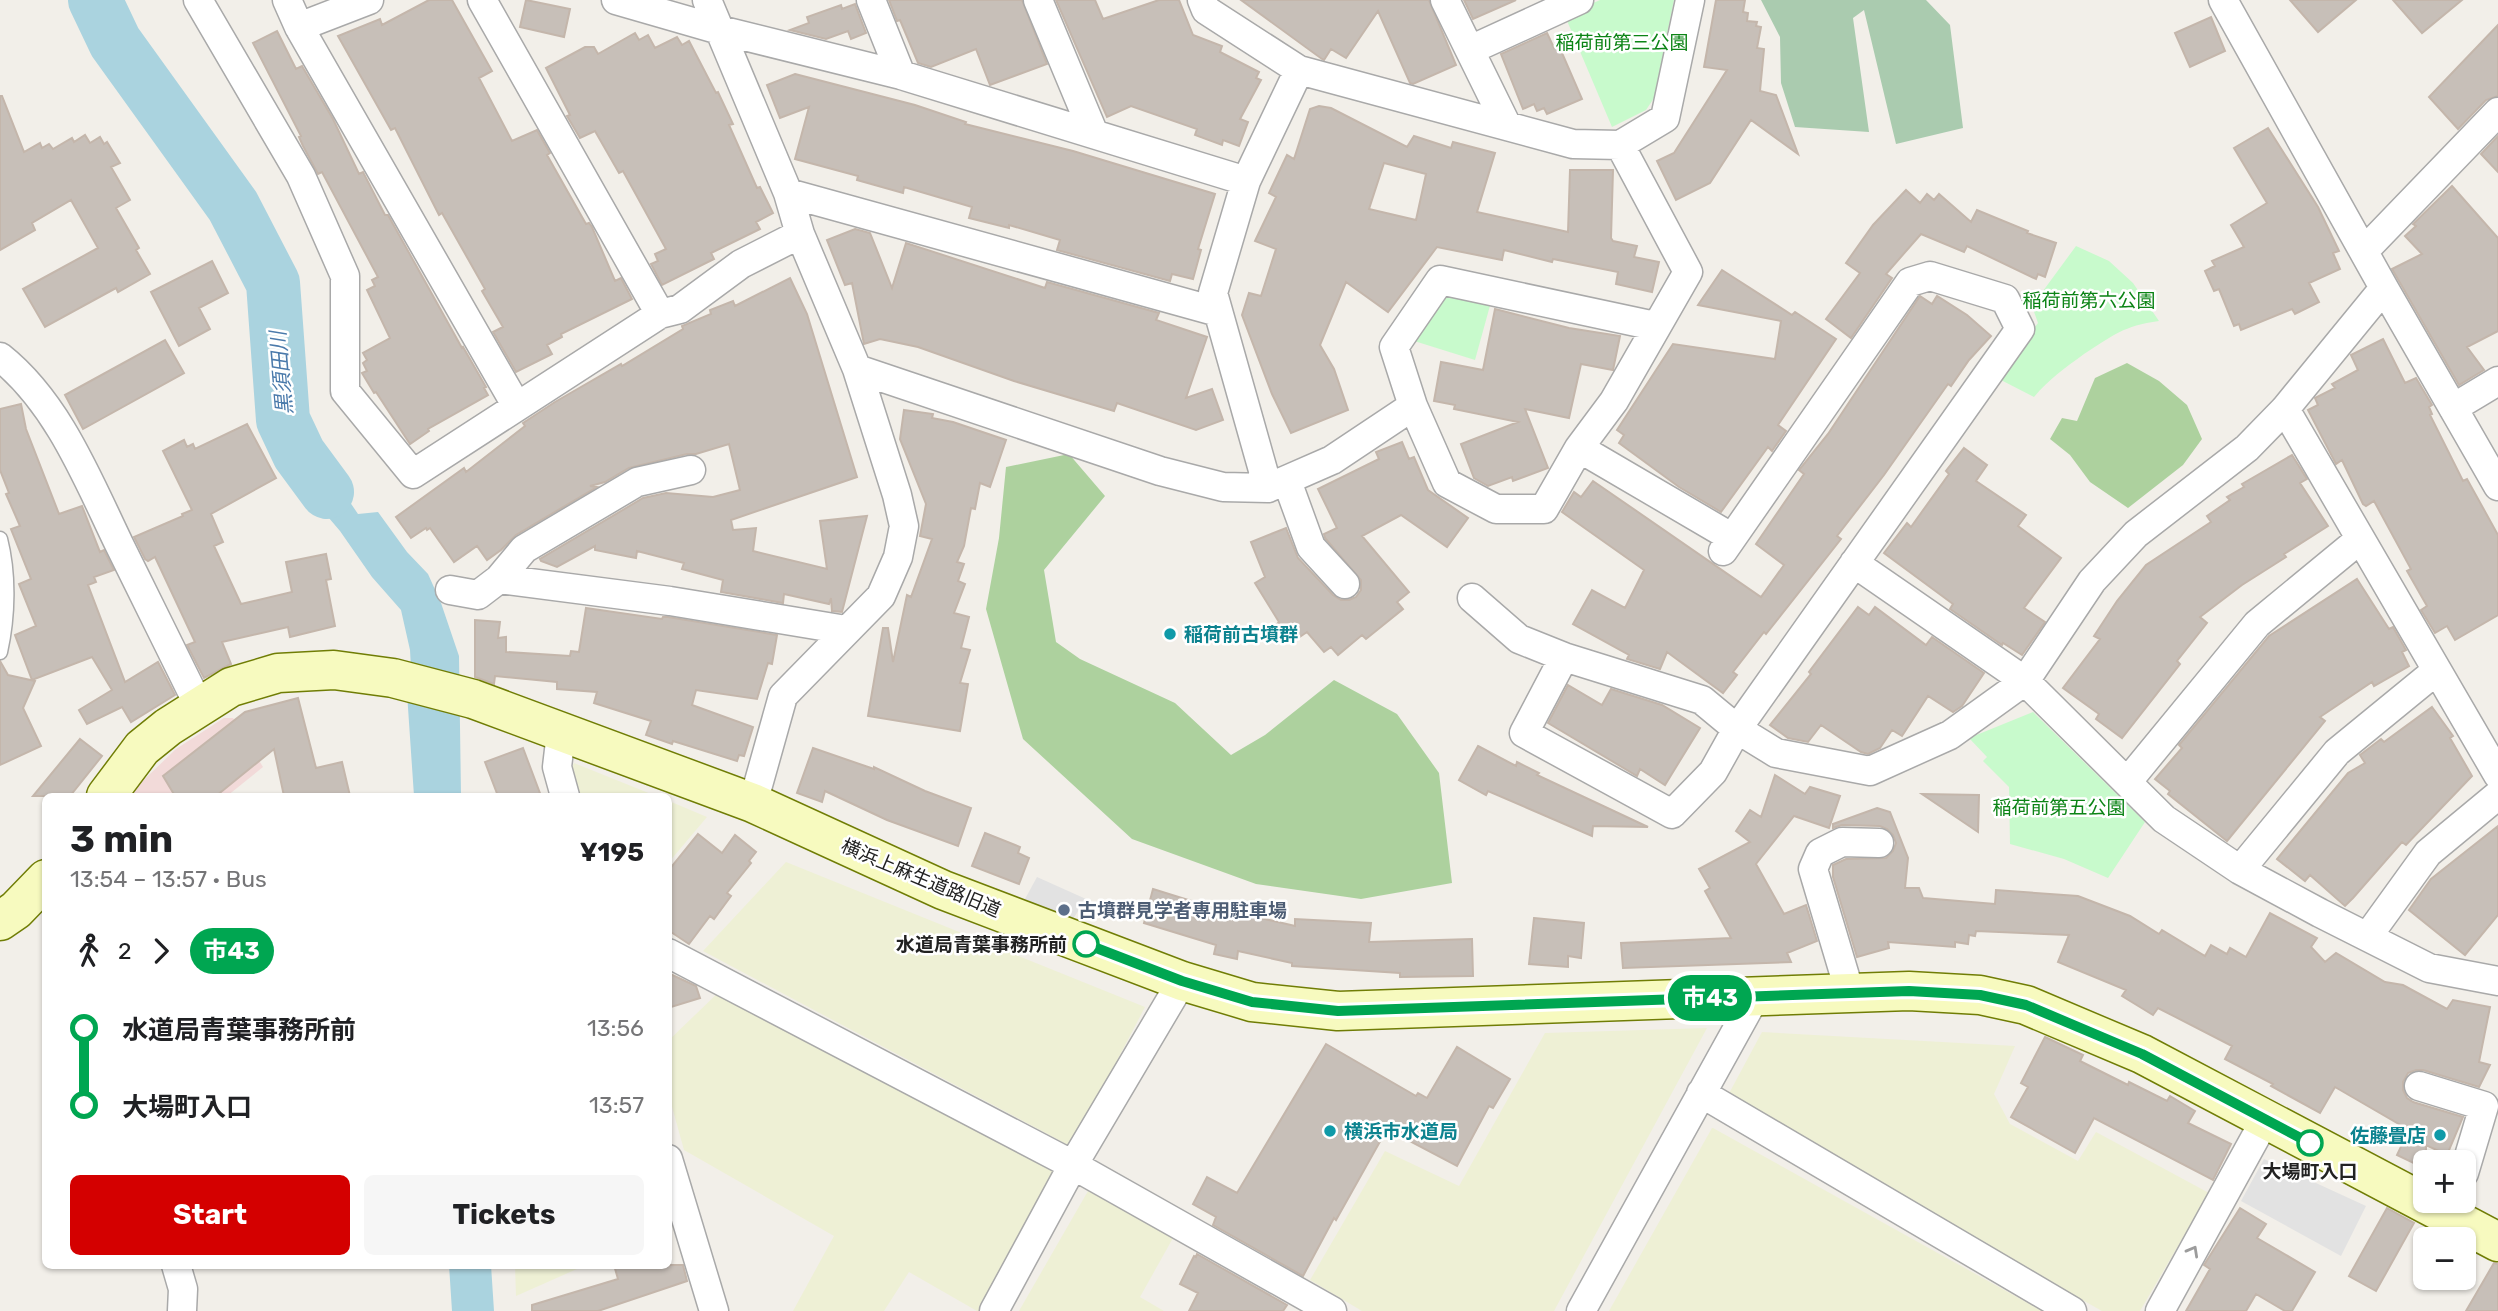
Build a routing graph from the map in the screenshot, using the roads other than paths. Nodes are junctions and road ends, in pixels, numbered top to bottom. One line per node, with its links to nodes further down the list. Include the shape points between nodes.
1 (198, 0): 34 (street, via 301,176 345,276 345,391 413,474)
2 (287, 0): 14 (street)
3 (369, 0): 14 (street)
4 (482, 0): 29 (street)
5 (616, 0): 15 (street)
6 (707, 0): 15 (street)
7 (871, 0): 18 (street)
8 (1038, 0): 21 (street)
9 (1202, 0): 17 (street, via 1206,10)
10 (1445, 0): 16 (street)
11 (1579, 0): 16 (street)
12 (1690, 0): 22 (street, via 1665,118)
13 (2222, 1): 26 (street)
14 (299, 27): 34 (street)
15 (720, 30): 18 (street); 24 (street)
16 (1470, 50): 20 (street)
17 (1299, 70): 20 (street); 23 (street)
18 (901, 75): 21 (street)
19 (2498, 112): 26 (street)
20 (1507, 126): 22 (street, via 1573,144)
21 (1094, 134): 23 (street)
22 (1620, 145): 30 (street, via 1688,272)
23 (1246, 181): 28 (street, via 1213,293)
24 (788, 193): 25 (street); 28 (street)
25 (800, 234): 29 (street, via 741,264 680,309); 32 (street)
26 (2364, 251): 27 (street)
27 (2384, 288): 36 (street); 37 (street)
28 (1218, 312): 40 (street)
29 (660, 314): 34 (street)
30 (1656, 326): 35 (street, via 1440,280 1394,347); 38 (street, via 1614,401)
31 (0, 357): 54 (street, via 55,419)
32 (858, 369): 40 (street, via 1160,471 1223,487); 49 (street, via 904,526 898,557 881,596)
33 (2498, 381): 36 (street)
34 (516, 405)
35 (1413, 406): 38 (street, via 1447,483 1496,509 1544,509); 40 (street, via 1332,460)
36 (2454, 408): 41 (street)
37 (2285, 409): 43 (street); 53 (street, via 2247,448 2136,534 2092,581)
38 (1579, 448): 44 (street, via 1727,544 1910,282 1930,276 2005,299 2020,329)
39 (691, 470): 45 (street, via 637,482 524,549)
40 (1277, 485): 46 (street, via 1311,547)
41 (2498, 486)
42 (0, 539): 50 (lane, via 6,582)
43 (2359, 540): 52 (street); 58 (street, via 2258,624)
44 (1854, 563): 53 (street); 55 (street)
45 (499, 579): 47 (street, via 478,595); 49 (street)
46 (1345, 584)
47 (450, 590)
48 (1472, 598): 51 (street, via 1519,639)
49 (846, 629): 62 (street, via 783,696)
50 (0, 652)
51 (1564, 657): 55 (street, via 1702,700); 55 (street, via 1524,733 1672,814 1713,772)
52 (2436, 671): 57 (street); 64 (street, via 2337,752)
53 (2025, 681): 55 (street, via 1950,735 1870,771 1776,754); 58 (street)
54 (199, 706): 56 (street, 横浜上麻生道路旧道, via 231,687 278,673 334,670 393,678 473,699); 59 (street, via 142,748)
55 (1737, 729)
56 (561, 733): 60 (street, via 557,767); 62 (street, 横浜上麻生道路旧道)
57 (2498, 775)
58 (2128, 781): 64 (street, via 2164,819)
59 (108, 793)
60 (564, 793)
61 (2498, 794): 67 (street, via 2428,853)
62 (752, 803): 69 (street, 横浜上麻生道路旧道, via 943,890)
63 (1879, 843): 71 (street, via 1842,842 1820,853 1813,869)
64 (2240, 870): 67 (street)
65 (42, 886): 66 (street)
66 (0, 921)
67 (2368, 936): 70 (street, via 2429,968)
68 (672, 955): 78 (street)
69 (1182, 981): 72 (street, 横浜上麻生道路旧道, via 1252,1002 1338,1011); 78 (street)
70 (2498, 981)
71 (1850, 993): 72 (street, 横浜上麻生道路旧道); 76 (street, 横浜上麻生道路旧道, via 1969,994 2026,1005 2142,1054)
72 (1755, 997): 74 (street)
73 (2419, 1086): 75 (street)
74 (1701, 1093): 88 (street); 89 (street)
75 (2491, 1108): 77 (street)
76 (2265, 1120): 80 (street, 横浜上麻生道路旧道); 90 (street, one-way to 76)
77 (2474, 1150)
78 (1073, 1165): 86 (street); 87 (street)
79 (672, 1172): 85 (street)
80 (2413, 1190)
81 (2458, 1213): 82 (street, 横浜上麻生道路旧道)
82 (2498, 1242)
83 (177, 1269): 84 (street, via 183,1289)
84 (181, 1311)
85 (714, 1311)
86 (994, 1311)
87 (1332, 1311)
88 (1581, 1311)
89 (2072, 1311)
90 (2160, 1311)

